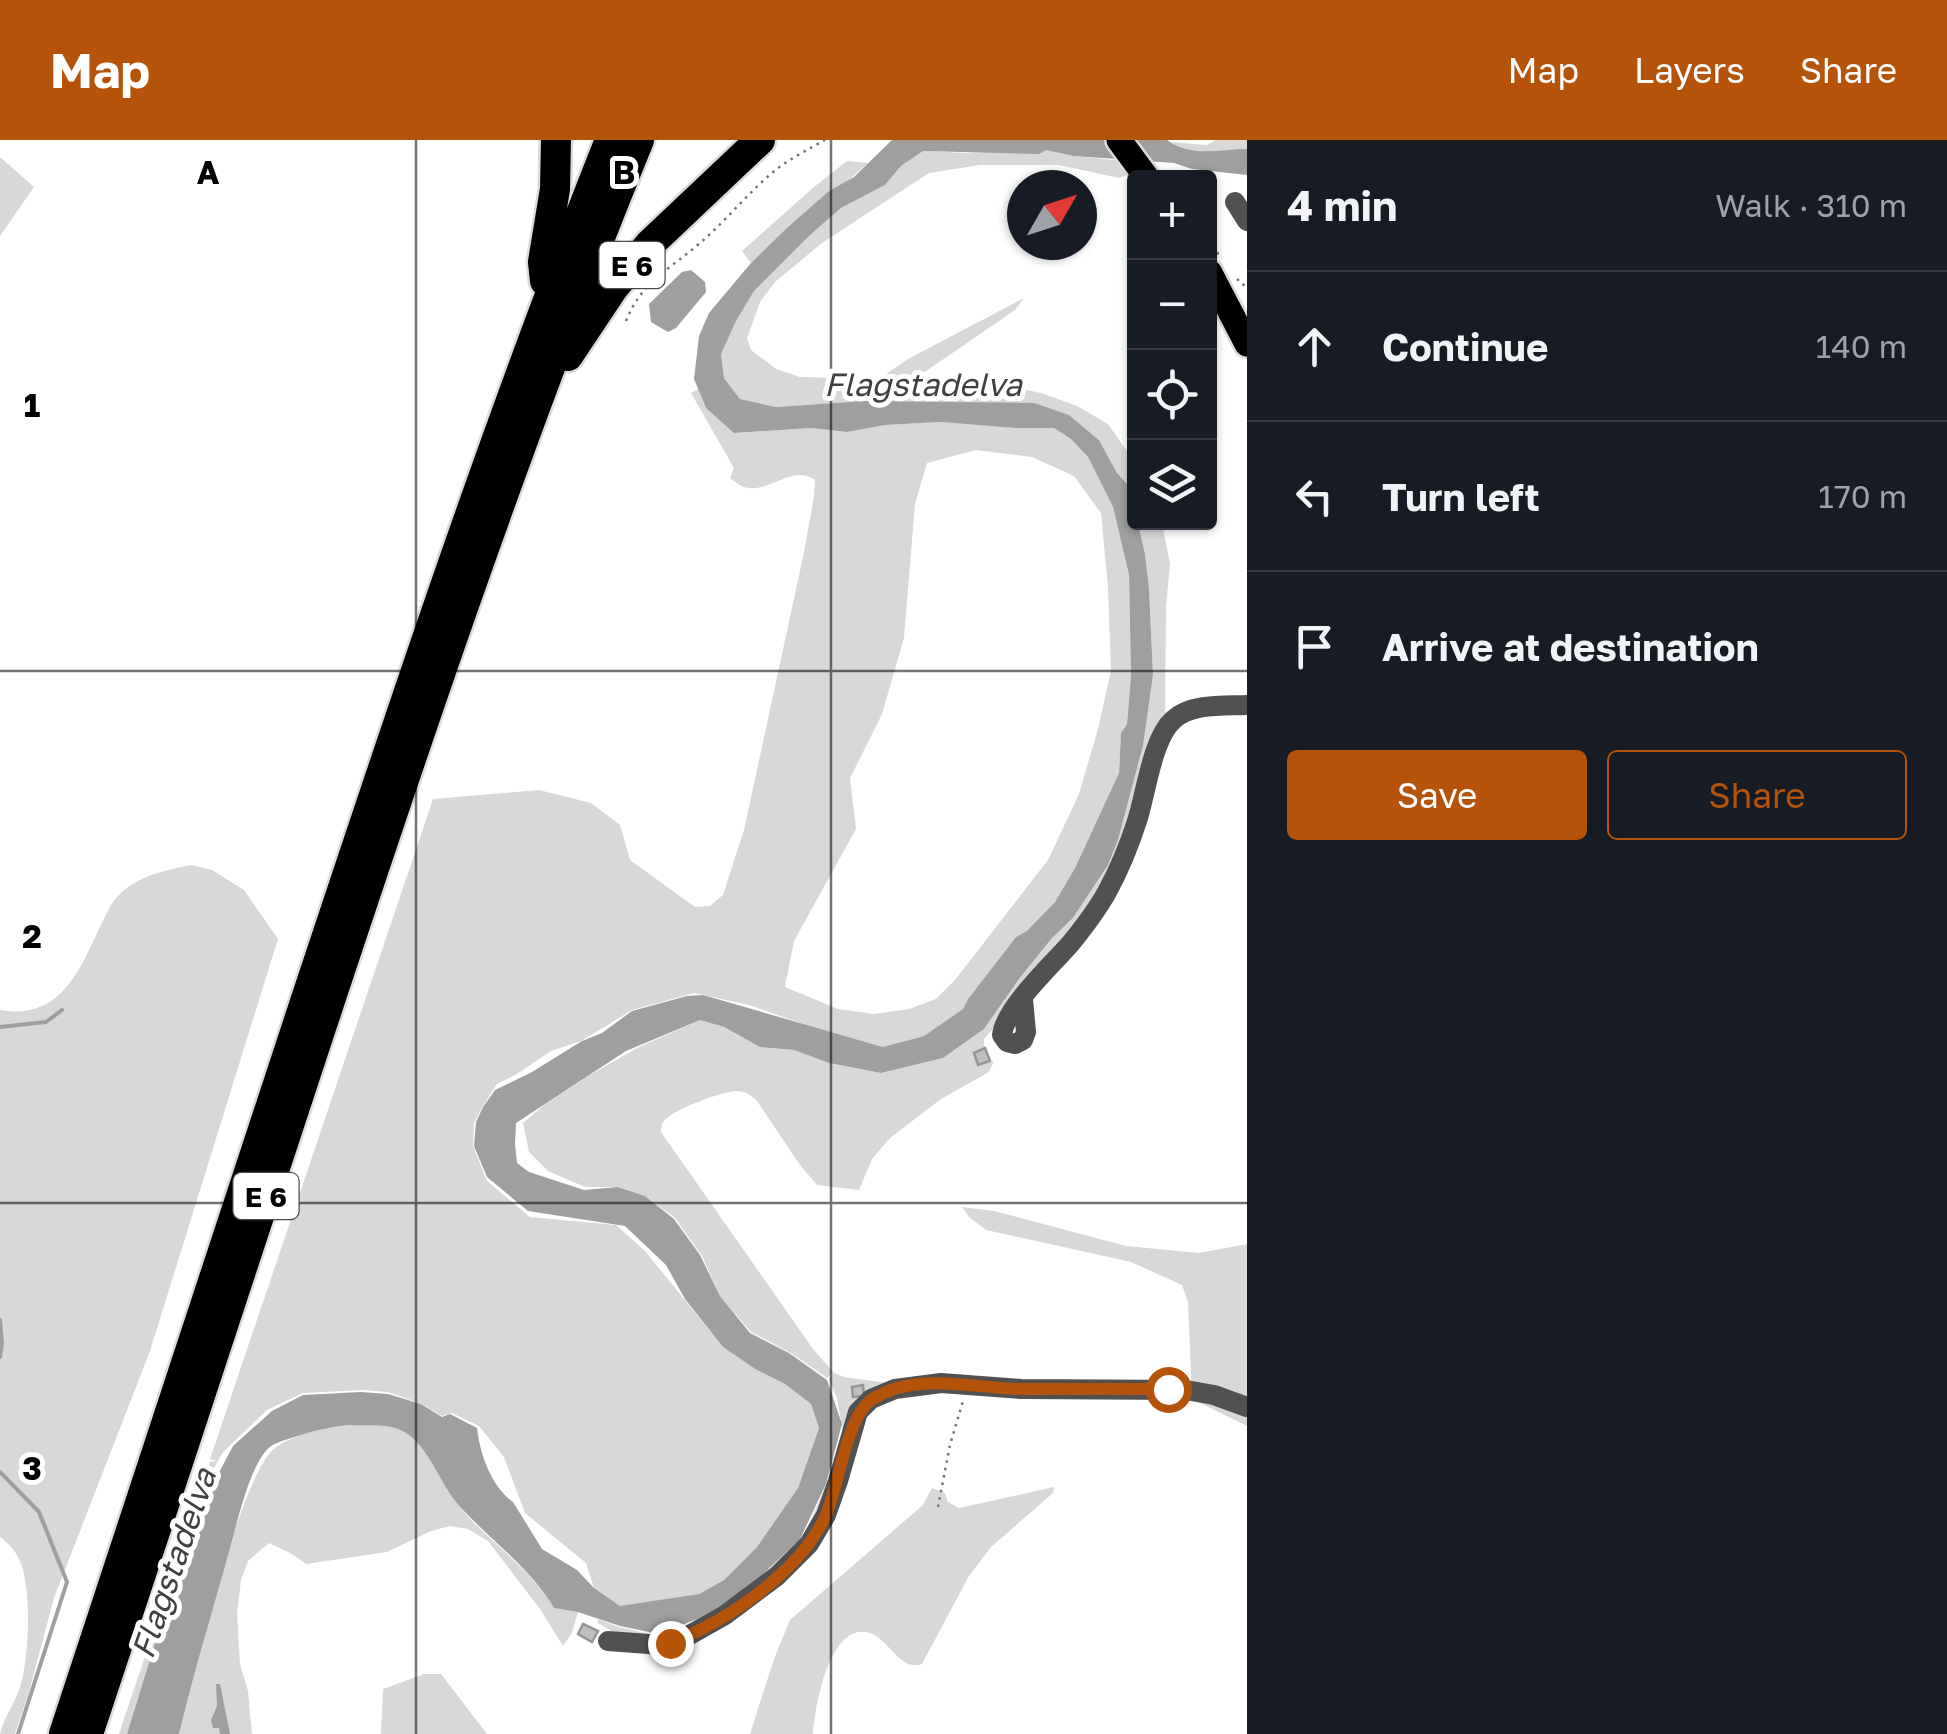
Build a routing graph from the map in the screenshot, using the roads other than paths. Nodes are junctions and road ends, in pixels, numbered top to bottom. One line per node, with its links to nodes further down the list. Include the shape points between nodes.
1 (556, 140): 10 (highway, E 6, via 543,262)
2 (610, 140): 10 (highway, E 6)
3 (639, 140): 12 (highway, E 6)
4 (760, 140): 12 (highway, E 6, via 629,268)
5 (1119, 140): 6 (main road)
6 (1142, 170)
7 (1235, 202): 8 (lane)
8 (1247, 221)
9 (1217, 284): 11 (main road)
10 (546, 301): 17 (highway, E 6, via 358,842)
11 (1244, 328)
12 (532, 414): 18 (highway, E 6, via 373,869)
13 (1247, 705): 14 (lane, via 1194,710 1170,722 1105,896)
14 (1023, 998)
15 (1247, 1407): 16 (lane, via 1186,1390 941,1383 878,1395 854,1420 818,1530 758,1593 670,1643)
16 (608, 1641)
17 (64, 1734)
18 (88, 1734)

